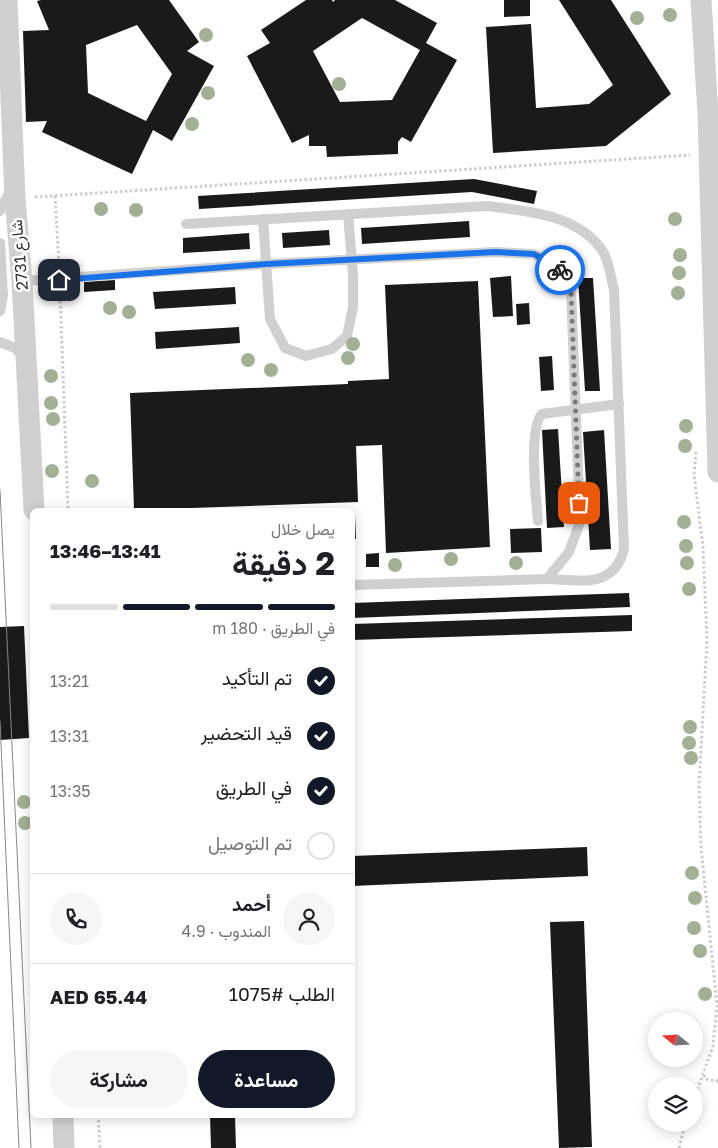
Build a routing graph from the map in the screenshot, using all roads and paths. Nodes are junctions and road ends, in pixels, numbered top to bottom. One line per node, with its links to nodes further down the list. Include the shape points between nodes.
1 (7, 0): 8 (street, شارع 2731)
2 (701, 0): 3 (street)
3 (713, 113): 23 (street)
4 (690, 146): 5 (path)
5 (690, 155): 6 (path); 7 (path)
6 (691, 164)
7 (55, 196): 8 (path); 15 (path)
8 (10, 198): 16 (street, شارع 2731)
9 (348, 214): 10 (lane); 13 (lane); 20 (lane, via 488,206 537,212 578,227 602,251 614,290)
10 (263, 219): 11 (lane); 14 (lane)
11 (186, 224)
12 (0, 243): 17 (lane, via 3,295)
13 (350, 260): 14 (lane); 14 (lane, via 353,307 347,336 332,349 306,356 285,348 270,319); 21 (lane, via 495,252 534,254 558,267 571,290)
14 (267, 264): 15 (lane)
15 (59, 280): 16 (lane); 25 (path)
16 (22, 281): 19 (street, شارع 2731)
17 (0, 311)
18 (0, 342): 19 (lane, via 15,348)
19 (26, 360): 24 (street, شارع 2731)
20 (618, 404): 21 (lane); 27 (lane, via 624,549 620,564 607,577)
21 (576, 408): 26 (lane, via 542,414 534,425); 27 (lane, via 580,522 569,552)
22 (696, 447): 29 (path, via 694,474 704,547 707,640 699,785 701,847 717,1006 713,1046)
23 (718, 472)
24 (34, 508)
25 (68, 508)
26 (538, 521)
27 (547, 579): 28 (lane)
28 (355, 585)
29 (704, 1075): 30 (path, via 705,1079)
30 (718, 1081)
31 (63, 1118): 34 (street)
32 (98, 1118): 35 (path)
33 (683, 1132): 36 (path)
34 (64, 1148)
35 (100, 1148)
36 (679, 1148)

